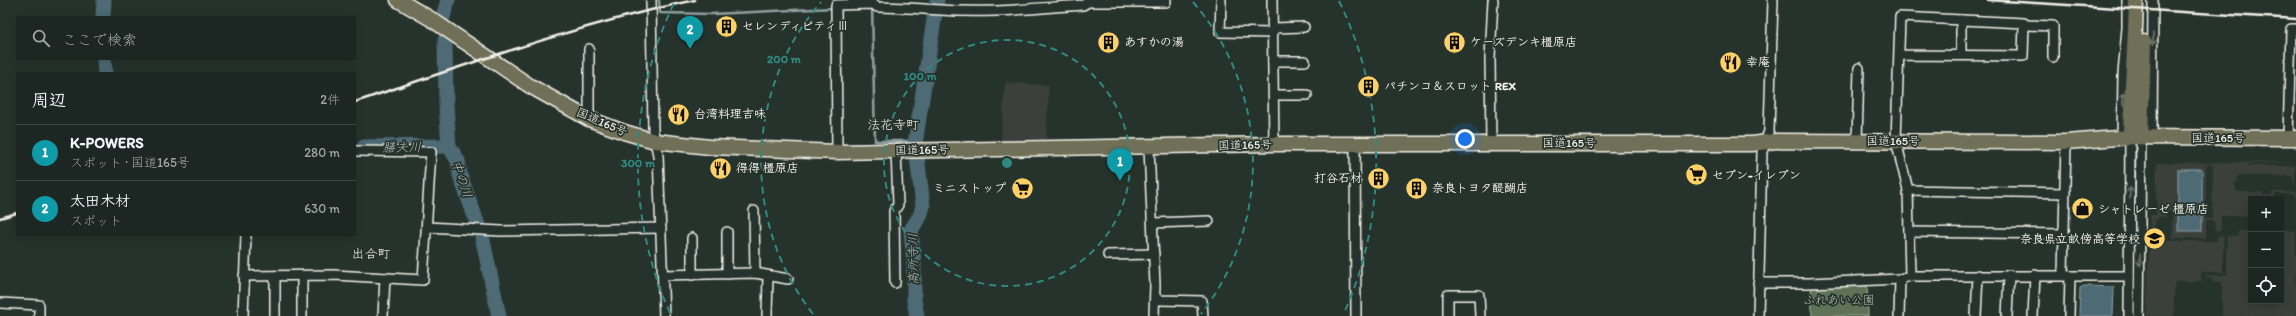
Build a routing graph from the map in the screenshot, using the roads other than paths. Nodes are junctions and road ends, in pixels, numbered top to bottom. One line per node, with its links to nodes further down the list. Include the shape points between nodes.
1 (398, 0): 27 (highway, 国道165号, via 431,19 530,86)
2 (651, 0): 30 (street)
3 (1166, 0): 12 (street)
4 (1221, 0): 16 (street, via 1220,32)
5 (1272, 0): 16 (street)
6 (1493, 0): 34 (street, via 1490,58)
7 (1773, 0): 35 (street, via 1768,131)
8 (2127, 0): 28 (street, one-way to 8, via 2123,74)
9 (2136, 0): 28 (highway, via 2135,51 2131,77)
10 (2145, 0): 28 (highway)
11 (2153, 0): 28 (street, one-way to 28)
12 (1088, 1): 41 (street, via 1083,5 1016,9 936,10 877,7 874,4 836,4)
13 (1961, 20): 14 (street); 19 (street, via 1900,17); 20 (street)
14 (2024, 25): 20 (street, via 2023,56); 21 (street, via 2053,26)
15 (1304, 27): 16 (street)
16 (1273, 30): 22 (street)
17 (2296, 30): 29 (street, via 2291,30)
18 (589, 49): 27 (street)
19 (1900, 55): 20 (street); 32 (street)
20 (1961, 55)
21 (2053, 57)
22 (1273, 61): 23 (street); 26 (street)
23 (1306, 61)
24 (1859, 68): 31 (street)
25 (1307, 94): 26 (street)
26 (1274, 95): 36 (street)
27 (589, 120): 30 (highway, 国道165号)
28 (2136, 137): 29 (highway, 国道165号); 33 (highway, 国道165号); 68 (street, one-way to 28); 96 (street, one-way to 96)
29 (2292, 138)
30 (655, 141): 41 (highway, 国道165号, via 718,148); 48 (street)
31 (1858, 141): 32 (highway, 国道165号); 35 (highway, 国道165号)
32 (1896, 141): 33 (highway, 国道165号); 42 (street)
33 (2066, 142): 43 (street)
34 (1491, 143): 35 (highway, 国道165号); 37 (highway, 国道165号)
35 (1765, 143): 74 (street, via 1762,152)
36 (1274, 144): 37 (highway, 国道165号); 38 (highway, 国道165号)
37 (1355, 145): 87 (street)
38 (1150, 148): 39 (highway, 国道165号); 46 (street)
39 (896, 150): 41 (highway, 国道165号); 73 (street, via 898,205 894,211)
40 (356, 151): 47 (street, via 431,152)
41 (837, 152)
42 (1908, 190): 43 (street); 50 (street)
43 (2065, 193): 51 (street)
44 (754, 211): 57 (street)
45 (1209, 221): 46 (street)
46 (1153, 223): 54 (street)
47 (427, 227): 48 (street, via 501,231); 70 (street, via 423,280)
48 (661, 228): 58 (street)
49 (727, 232): 56 (street)
50 (1909, 232): 51 (street); 66 (street)
51 (2064, 234): 67 (street)
52 (246, 236): 63 (street)
53 (692, 238): 59 (street)
54 (1154, 254): 55 (street); 75 (street)
55 (1108, 255)
56 (727, 274): 57 (street); 59 (street)
57 (754, 274): 65 (street)
58 (663, 275): 59 (street); 83 (street)
59 (692, 275)
60 (1978, 275): 61 (street); 66 (street); 92 (street)
61 (2009, 275): 62 (street); 93 (street)
62 (2035, 275): 67 (street); 94 (street)
63 (244, 276): 69 (street); 79 (street)
64 (302, 276): 69 (street); 70 (street); 81 (street)
65 (768, 276): 72 (street); 84 (street)
66 (1910, 276): 71 (street)
67 (2067, 276): 68 (street); 95 (street)
68 (2129, 276): 77 (street)
69 (275, 277): 80 (street)
70 (385, 278): 82 (street)
71 (1900, 278): 74 (street); 91 (street)
72 (788, 279)
73 (895, 283)
74 (1758, 283): 90 (street)
75 (1155, 297): 85 (street); 86 (street, via 1160,300 1202,301)
76 (0, 303): 78 (street, via 39,305)
77 (2128, 314)
78 (39, 316)
79 (243, 316)
80 (275, 316)
81 (302, 316)
82 (383, 316)
83 (664, 316)
84 (767, 316)
85 (1154, 316)
86 (1203, 316)
87 (1356, 316)
88 (1448, 316): 89 (street, via 1448,295 1479,295)
89 (1480, 316)
90 (1758, 316)
91 (1899, 316)
92 (1976, 316)
93 (2007, 316)
94 (2033, 316)
95 (2069, 316)
96 (2139, 316)

